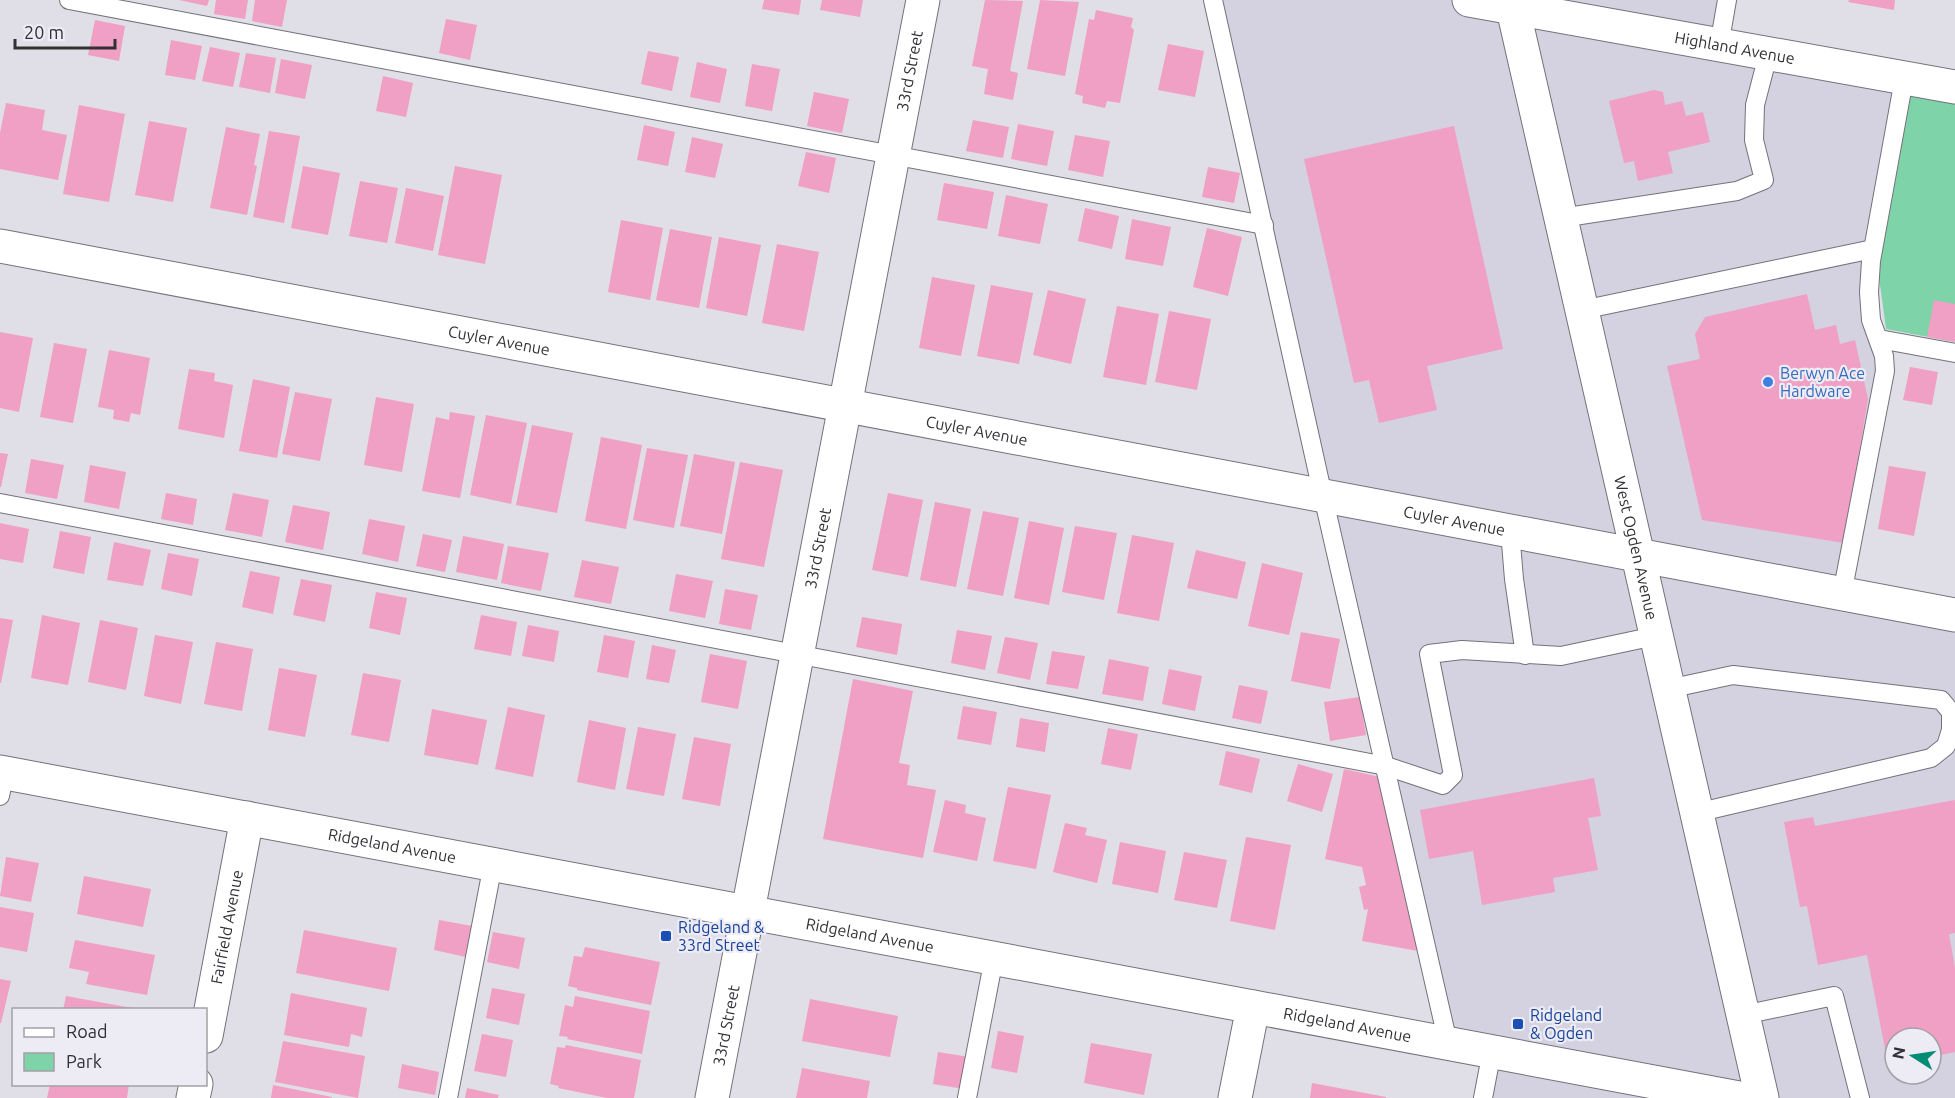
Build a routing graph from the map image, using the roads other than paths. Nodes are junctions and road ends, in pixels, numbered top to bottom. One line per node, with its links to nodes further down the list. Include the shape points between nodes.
1 (69, 0): 11 (lane)
2 (923, 0): 11 (street, 33rd Street)
3 (1213, 0): 13 (lane)
4 (1469, 0): 6 (street, Highland Avenue)
5 (1727, 0): 7 (lane)
6 (1512, 4): 7 (street, Highland Avenue); 12 (street, West Ogden Avenue)
7 (1719, 46): 8 (street, Highland Avenue)
8 (1768, 55): 9 (street, Highland Avenue); 12 (lane, via 1755,105 1755,140 1764,180 1737,191)
9 (1904, 79): 10 (street, Highland Avenue); 15 (lane)
10 (1954, 79)
11 (893, 154): 13 (lane); 19 (street, 33rd Street)
12 (1561, 218): 16 (street, West Ogden Avenue)
13 (1264, 225): 20 (lane)
14 (0, 246): 19 (street, Cuyler Avenue)
15 (1873, 249): 16 (lane); 17 (lane, via 1869,292 1871,320)
16 (1582, 310): 23 (street, West Ogden Avenue)
17 (1879, 339): 18 (lane); 24 (lane, via 1885,371)
18 (1955, 353)
19 (845, 406): 20 (street, Cuyler Avenue); 27 (street, 33rd Street)
20 (1323, 496): 22 (street, Cuyler Avenue); 30 (lane)
21 (0, 503): 27 (lane)
22 (1510, 531): 23 (street, Cuyler Avenue); 28 (lane)
23 (1637, 555): 24 (street, Cuyler Avenue); 26 (street, West Ogden Avenue)
24 (1842, 594): 25 (street, Cuyler Avenue)
25 (1955, 615)
26 (1655, 636): 28 (lane, via 1561,656); 29 (street, West Ogden Avenue)
27 (797, 654): 30 (lane); 35 (street, 33rd Street)
28 (1525, 655): 30 (lane, via 1462,650 1429,654 1453,775 1443,785)
29 (1668, 689): 32 (street, West Ogden Avenue); 32 (lane, via 1733,675 1941,700 1951,712 1946,746 1931,758)
30 (1386, 766): 40 (lane)
31 (2, 780): 33 (street, Ridgeland Avenue)
32 (1696, 813): 38 (street, West Ogden Avenue)
33 (247, 818): 34 (street, Ridgeland Avenue); 39 (street, Fairfield Avenue)
34 (493, 864): 35 (street, Ridgeland Avenue); 42 (lane)
35 (747, 912): 36 (street, Ridgeland Avenue); 43 (street, 33rd Street)
36 (994, 958): 37 (street, Ridgeland Avenue); 44 (lane)
37 (1253, 1007): 40 (street, Ridgeland Avenue); 45 (street)
38 (1743, 1015): 48 (street, West Ogden Avenue); 49 (lane, via 1834,996)
39 (207, 1031)
40 (1448, 1043): 41 (street, Ridgeland Avenue)
41 (1492, 1051): 46 (lane); 47 (street, Ridgeland Avenue)
42 (448, 1098)
43 (712, 1098)
44 (967, 1098)
45 (1236, 1098)
46 (1483, 1098)
47 (1739, 1098)
48 (1762, 1098)
49 (1860, 1098)

